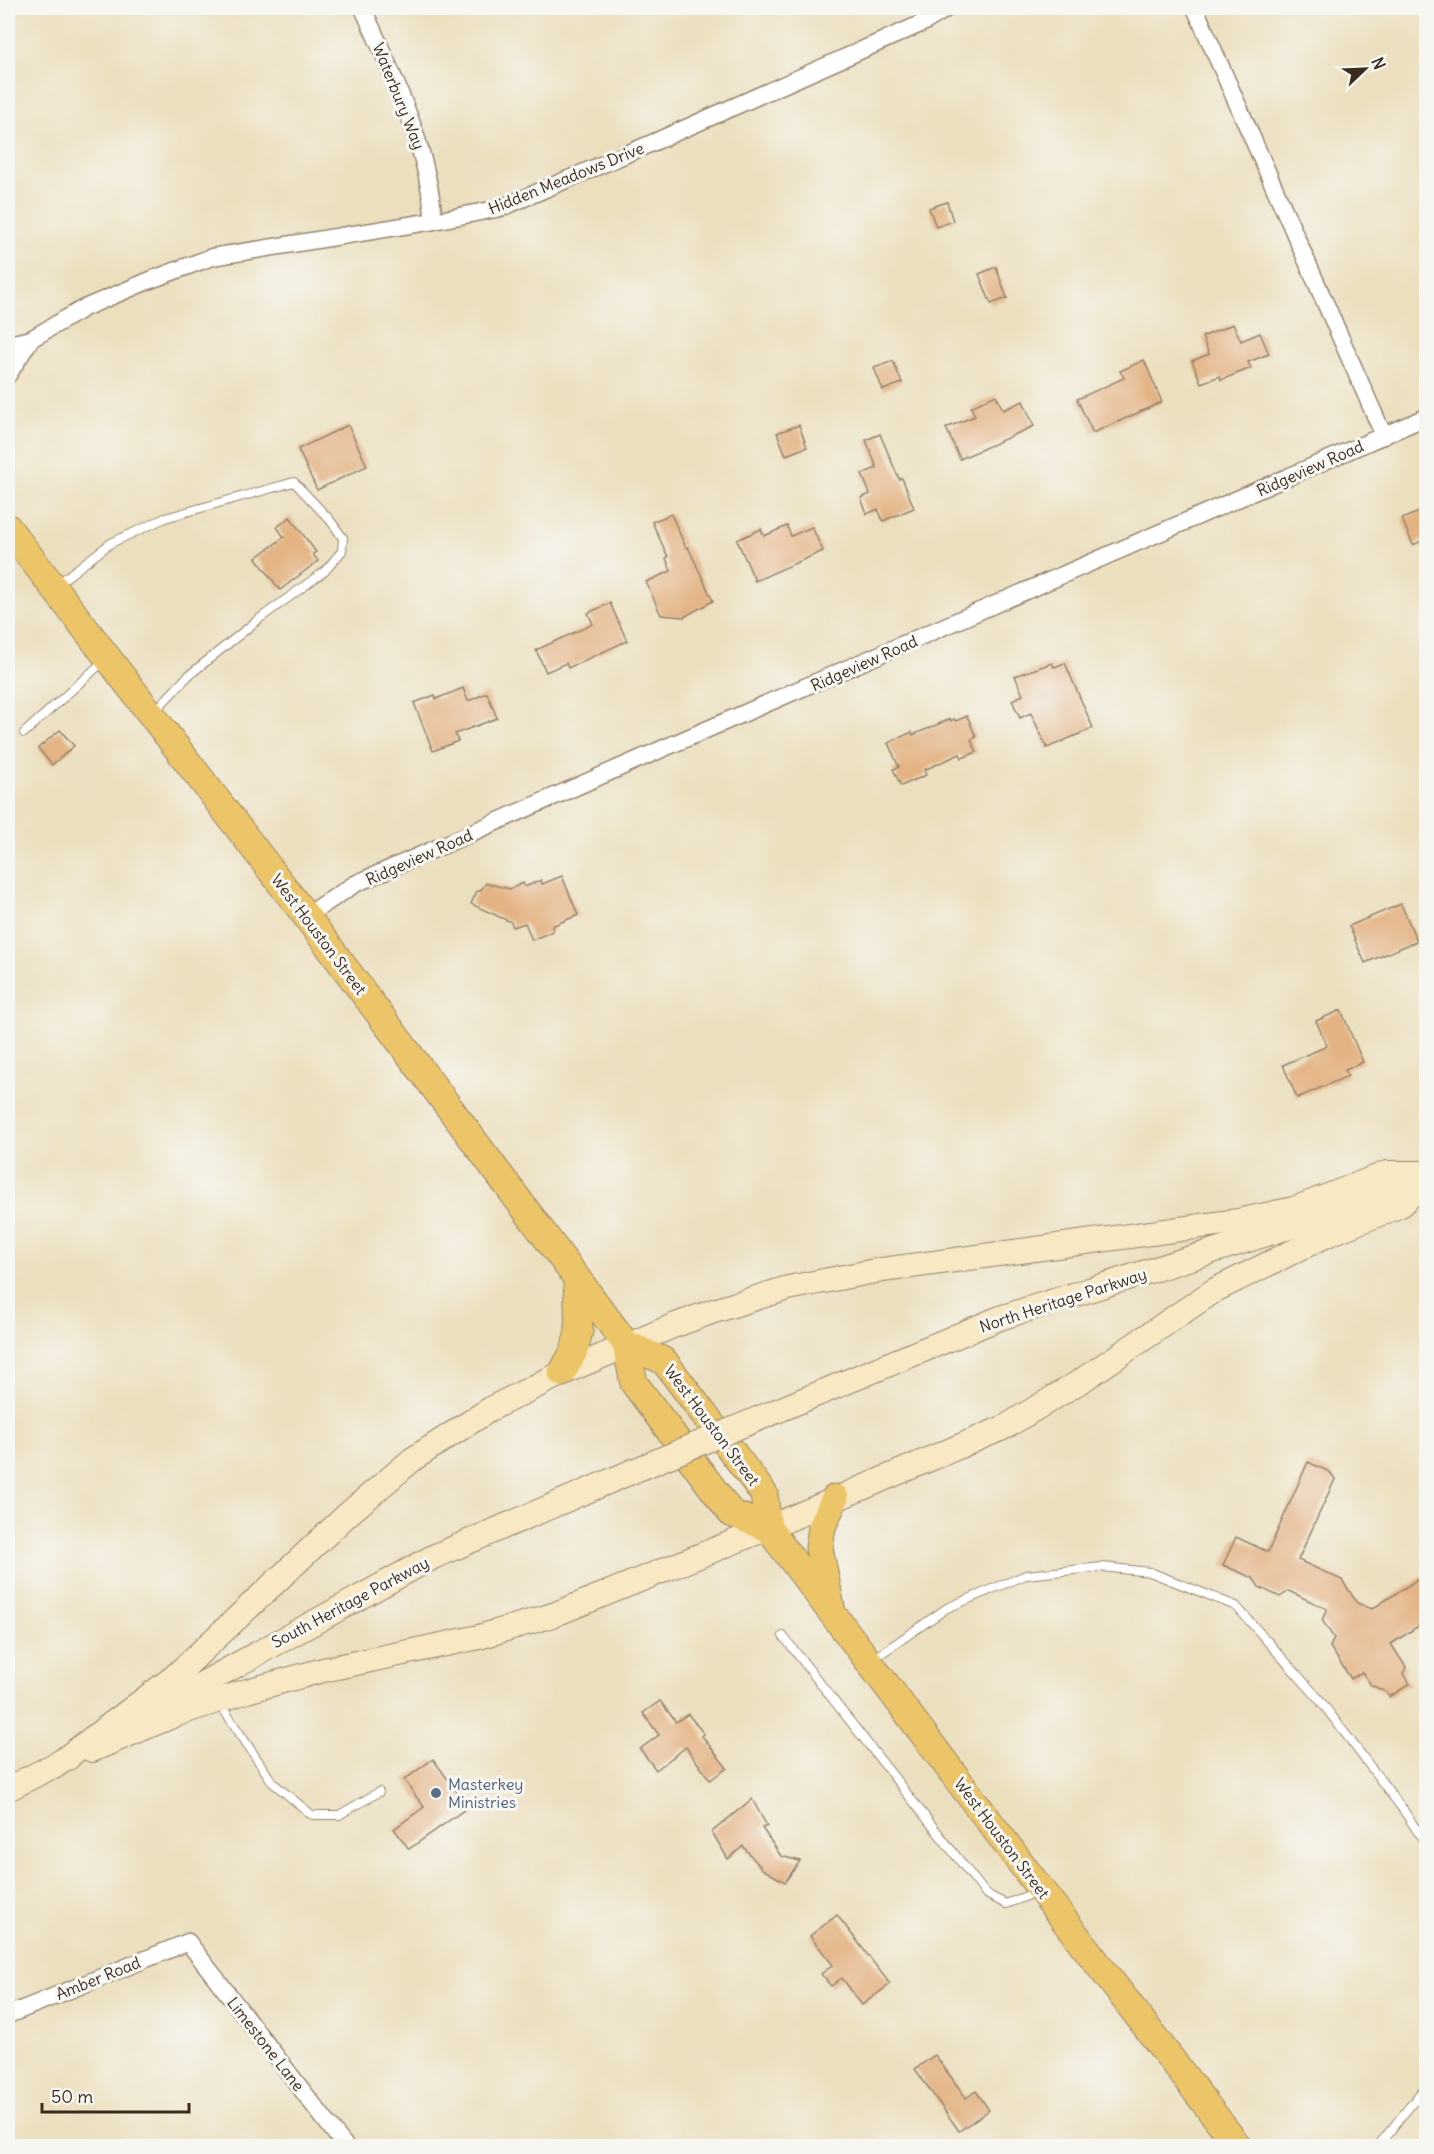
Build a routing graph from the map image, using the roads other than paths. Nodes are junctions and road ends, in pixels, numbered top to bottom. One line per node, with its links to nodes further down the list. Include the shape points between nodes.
1 (363, 8): 4 (street, Waterbury Way, via 409,112 431,189)
2 (948, 8): 4 (street, Hidden Meadows Drive, via 925,22 501,208)
3 (1195, 8): 9 (street)
4 (434, 221): 5 (street, Hidden Meadows Drive, via 212,257 84,308)
5 (31, 339): 6 (street, Hidden Meadows Drive); 7 (street, Hidden Meadows Drive)
6 (8, 344)
7 (8, 375)
8 (1426, 417): 9 (street, Ridgeview Road)
9 (1384, 436): 15 (street, Ridgeview Road, via 355,884)
10 (10, 537): 11 (main road, West Houston Street)
11 (53, 587): 12 (main road, West Houston Street); 13 (lane, via 111,543 165,518 294,482 330,520 343,538 342,550 325,572 188,676)
12 (107, 658): 13 (main road, West Houston Street); 14 (lane)
13 (151, 715): 15 (main road, West Houston Street)
14 (24, 733)
15 (306, 916): 18 (main road, West Houston Street)
16 (1426, 1175): 19 (main road, via 1387,1173 1294,1209 1238,1221 875,1271 788,1288); 21 (main road, North Heritage Parkway, bridge, via 1322,1217 1000,1318)
17 (1426, 1182): 22 (main road, via 1399,1206 1329,1234 1215,1290 1081,1381 1005,1426)
18 (578, 1281): 19 (main road, West Houston Street); 20 (main road, via 579,1331)
19 (626, 1344): 20 (main road); 23 (main road, West Houston Street, via 634,1383 731,1513); 23 (main road, West Houston Street, via 663,1361 764,1494)
20 (562, 1373): 28 (main road, via 492,1408 413,1459 348,1514 174,1677)
21 (706, 1441): 27 (main road, South Heritage Parkway, bridge, via 433,1557)
22 (835, 1498): 23 (main road); 24 (main road, via 822,1527 819,1548)
23 (768, 1528): 24 (main road, West Houston Street); 27 (main road, via 553,1615 479,1637)
24 (832, 1614): 26 (main road, West Houston Street)
25 (783, 1636): 32 (lane, via 986,1894 1006,1904)
26 (869, 1662): 31 (lane, via 947,1608 1026,1575 1102,1567 1150,1572 1236,1606 1319,1699); 32 (main road, West Houston Street)
27 (211, 1691): 28 (main road, South Heritage Parkway); 30 (lane, via 273,1783 312,1815 339,1815)
28 (54, 1767): 29 (main road, South Heritage Parkway)
29 (8, 1789)
30 (379, 1792)
31 (1426, 1844)
32 (1041, 1890): 37 (main road, West Houston Street)
33 (188, 1942): 34 (street, Amber Road); 36 (street, Limestone Lane)
34 (8, 2015)
35 (1426, 2086): 38 (lane)
36 (345, 2146)
37 (1238, 2146)
38 (1378, 2146)

